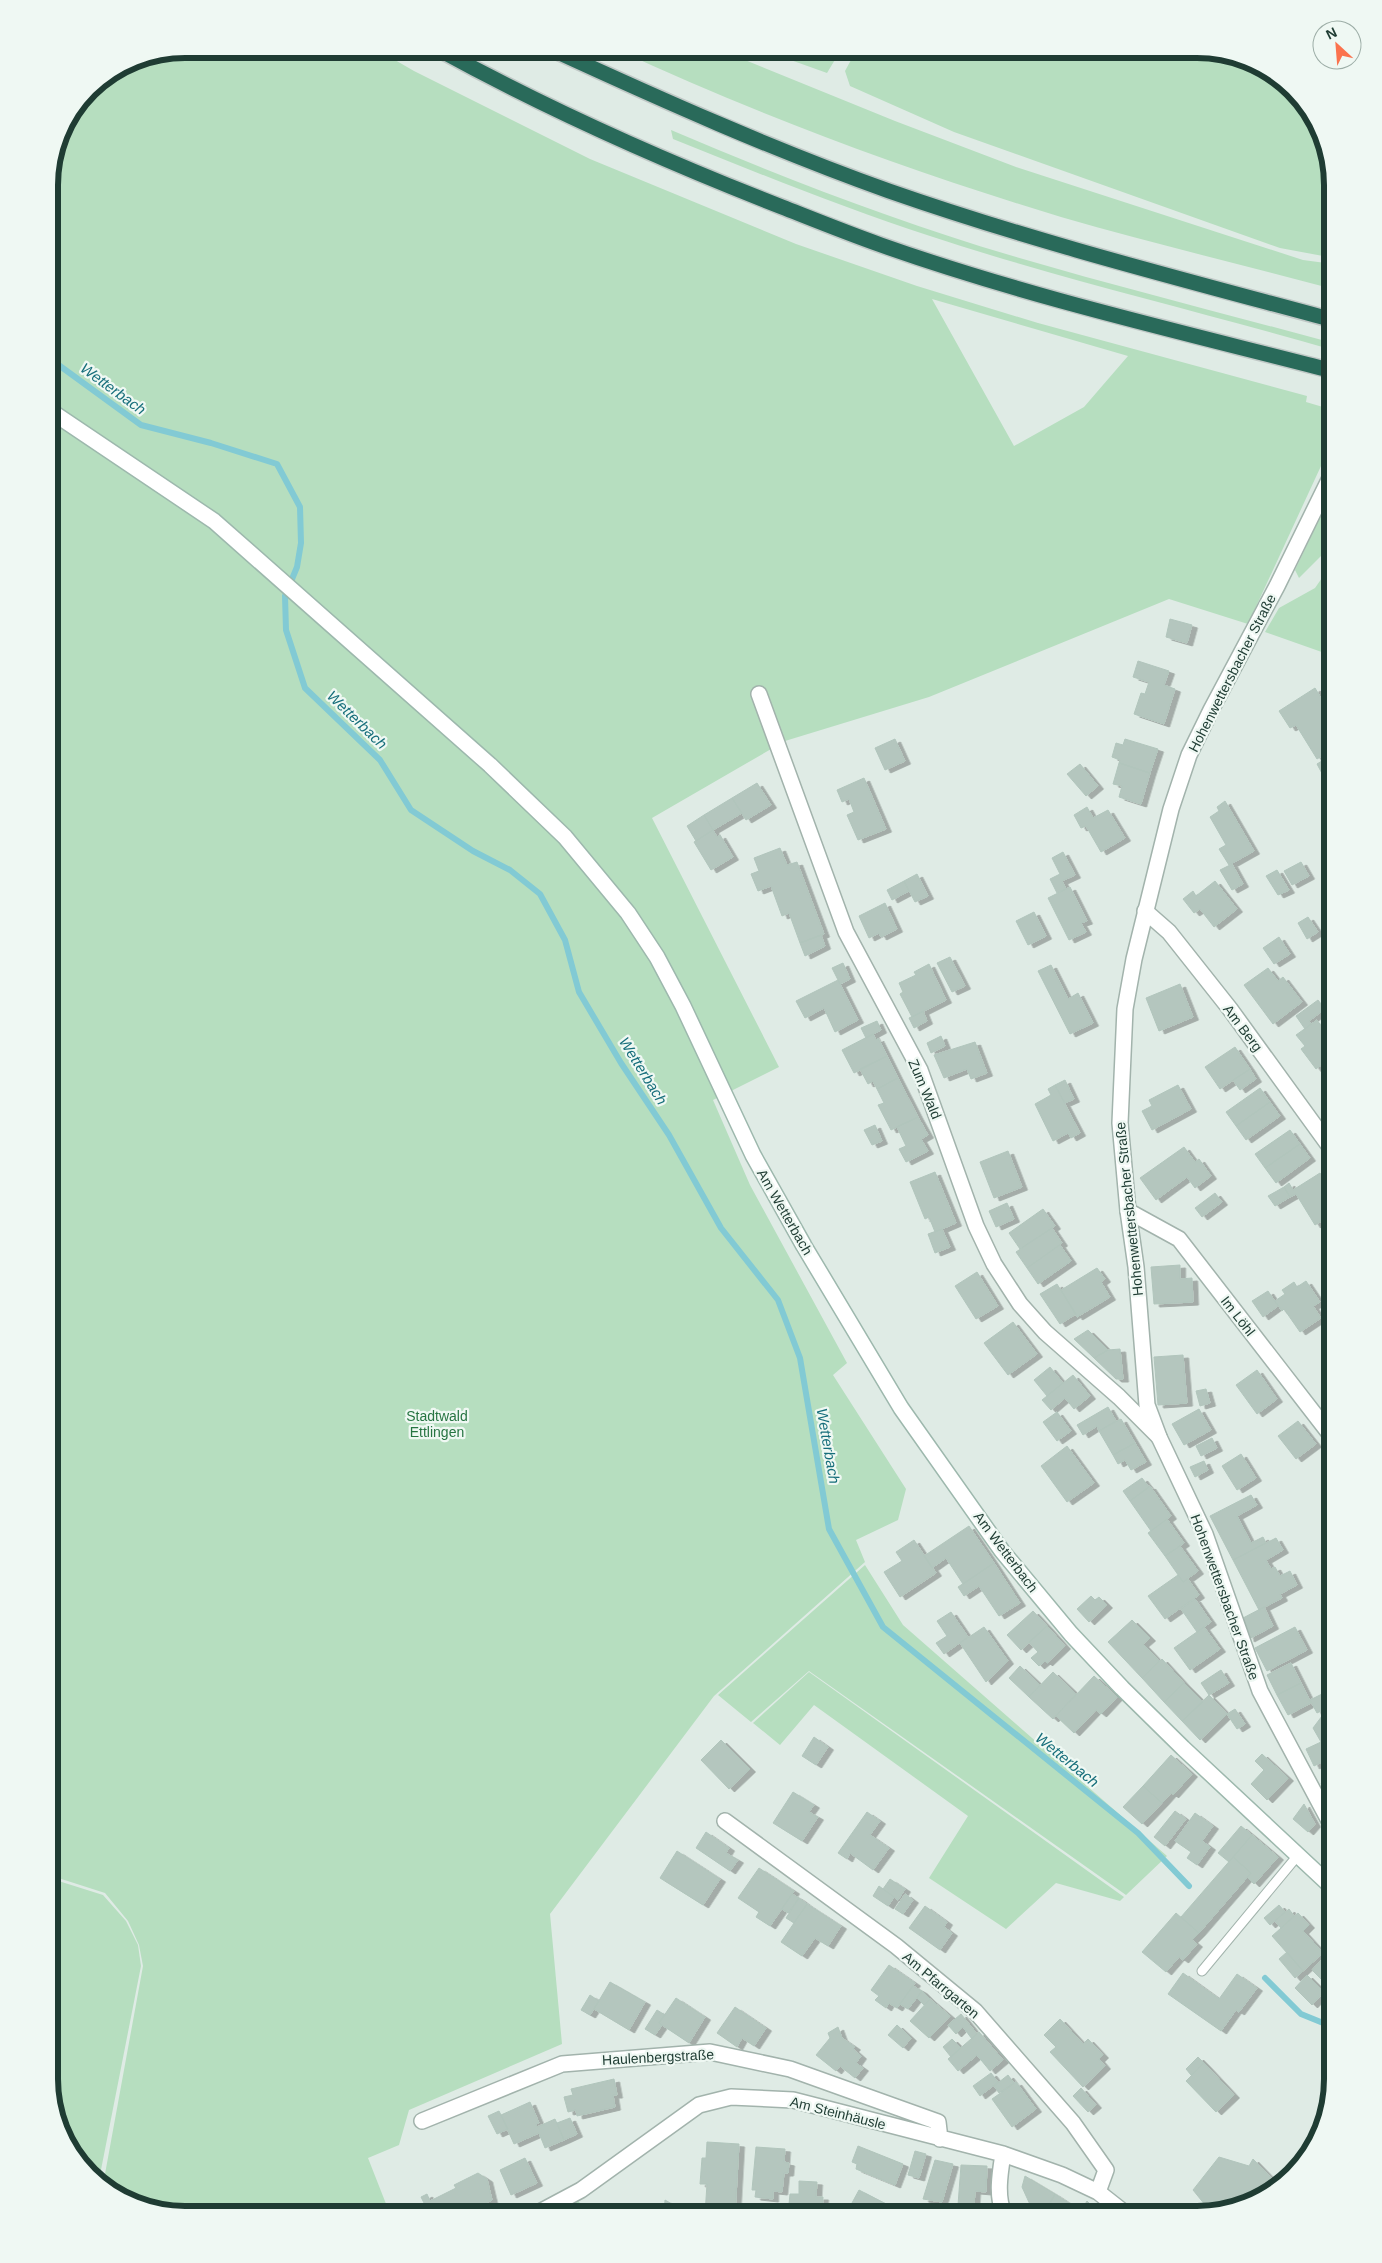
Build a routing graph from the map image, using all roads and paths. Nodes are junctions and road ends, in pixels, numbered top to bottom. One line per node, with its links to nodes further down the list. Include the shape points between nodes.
1 (454, 58): 4 (highway, via 617,138 711,179 881,245 1026,290)
2 (571, 58): 3 (highway, via 749,138 889,191 1050,242)
3 (1324, 318)
4 (1324, 370)
5 (58, 416): 15 (street, Am Wetterbach, via 185,500 246,548 314,612 490,765 565,837 613,893 657,957 753,1155 804,1246 902,1408 1027,1583 1122,1688)
6 (1324, 490): 8 (street, Hohenwettersbacher Straße, via 1189,755 1171,809)
7 (758, 694): 12 (street, Zum Wald, via 846,932 920,1070 976,1226 994,1264 1020,1304 1045,1332)
8 (1145, 912): 9 (street, Am Berg, via 1175,939); 10 (street, Hohenwettersbacher Straße, via 1125,1010 1122,1047 1120,1123)
9 (1324, 1139)
10 (1128, 1211): 11 (street, Im Löhl, via 1179,1239); 12 (street, Hohenwettersbacher Straße, via 1136,1267 1147,1405)
11 (1324, 1426)
12 (1159, 1437): 13 (street, Hohenwettersbacher Straße, via 1205,1534 1260,1691)
13 (1324, 1811)
14 (725, 1821): 21 (street, Am Pfarrgarten, via 896,1946 975,2011 1073,2123 1106,2170)
15 (1298, 1854): 16 (street, Am Wetterbach); 17 (lane)
16 (1324, 1879)
17 (1202, 1971)
18 (422, 2121): 19 (street, Haulenbergstraße, via 562,2064 710,2052 790,2069 938,2122)
19 (940, 2140): 20 (street, Am Steinhäusle); 22 (street, Am Steinhäusle, via 793,2100 731,2097 699,2105 581,2190)
20 (1003, 2154): 21 (street, Am Steinhäusle); 23 (street, via 999,2182)
21 (1098, 2192): 24 (street, Am Steinhäusle)
22 (552, 2205)
23 (1001, 2206)
24 (1116, 2206)

